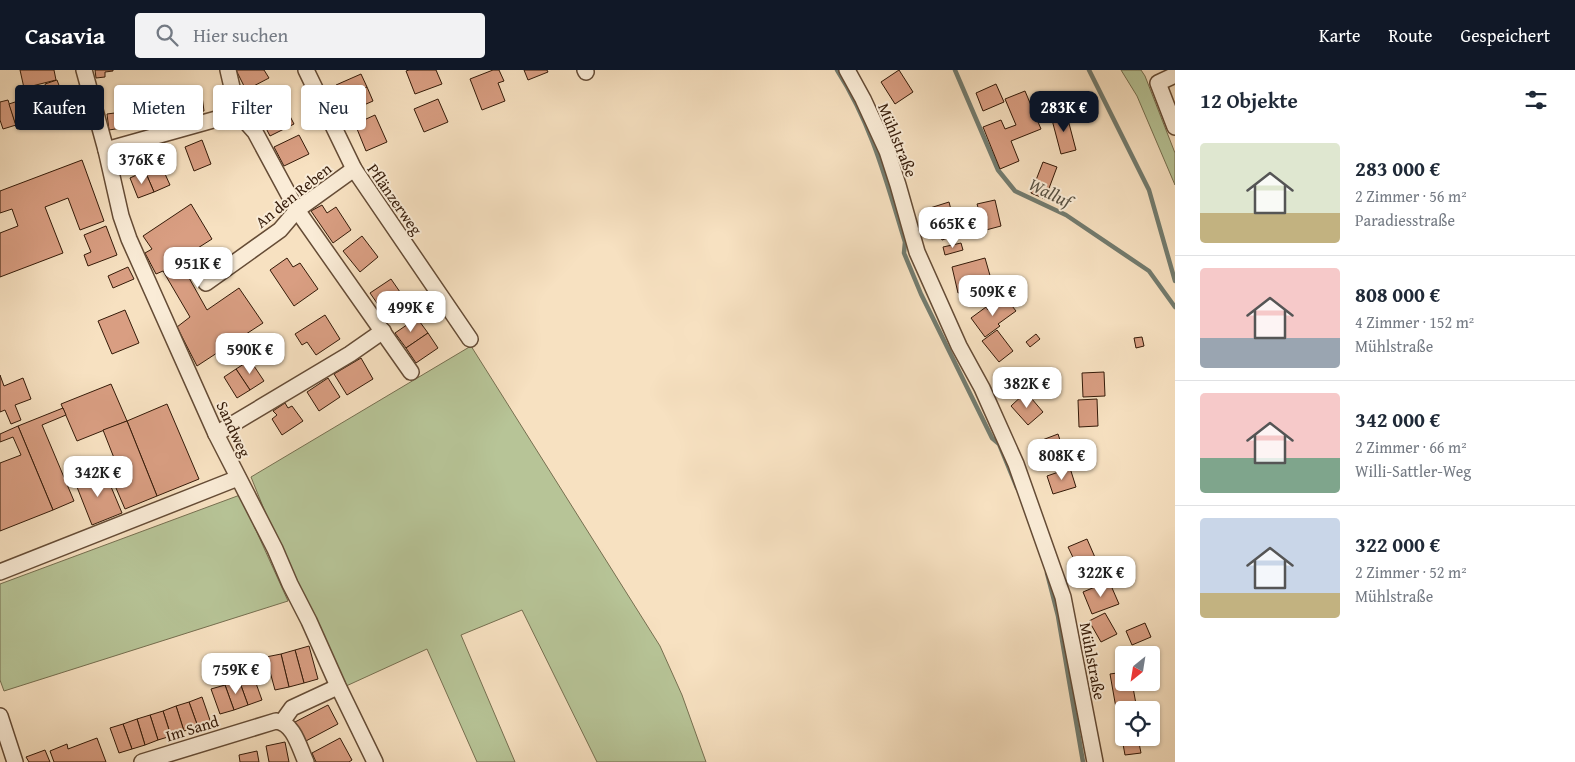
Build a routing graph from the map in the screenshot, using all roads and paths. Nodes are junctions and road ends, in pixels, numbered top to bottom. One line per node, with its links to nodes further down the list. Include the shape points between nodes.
1 (84, 70): 10 (street, Sandweg)
2 (228, 70): 6 (street)
3 (846, 70): 27 (street, Mühlstraße, via 864,99 887,151 917,252 1016,464 1063,597)
4 (312, 72): 11 (street, Pflänzerweg)
5 (1175, 75): 8 (street, via 1158,83)
6 (231, 85)
7 (213, 120): 10 (street)
8 (1175, 127)
9 (253, 130): 12 (street)
10 (106, 150): 17 (street, Sandweg, via 129,239)
11 (354, 169): 12 (street, An den Reben); 15 (street, Pflänzerweg)
12 (297, 210): 13 (street, An den Reben, via 280,230); 14 (street)
13 (206, 283)
14 (383, 331): 16 (street); 17 (street)
15 (470, 339)
16 (411, 372)
17 (216, 434): 18 (street, Sandweg)
18 (238, 478): 19 (street); 26 (street, Sandweg)
19 (0, 572)
20 (333, 689): 22 (street, via 292,708)
21 (0, 716): 23 (street)
22 (282, 722): 24 (street, Im Sand, via 276,721); 25 (street, via 290,726)
23 (15, 762)
24 (142, 762)
25 (306, 762)
26 (375, 762)
27 (1095, 762)

